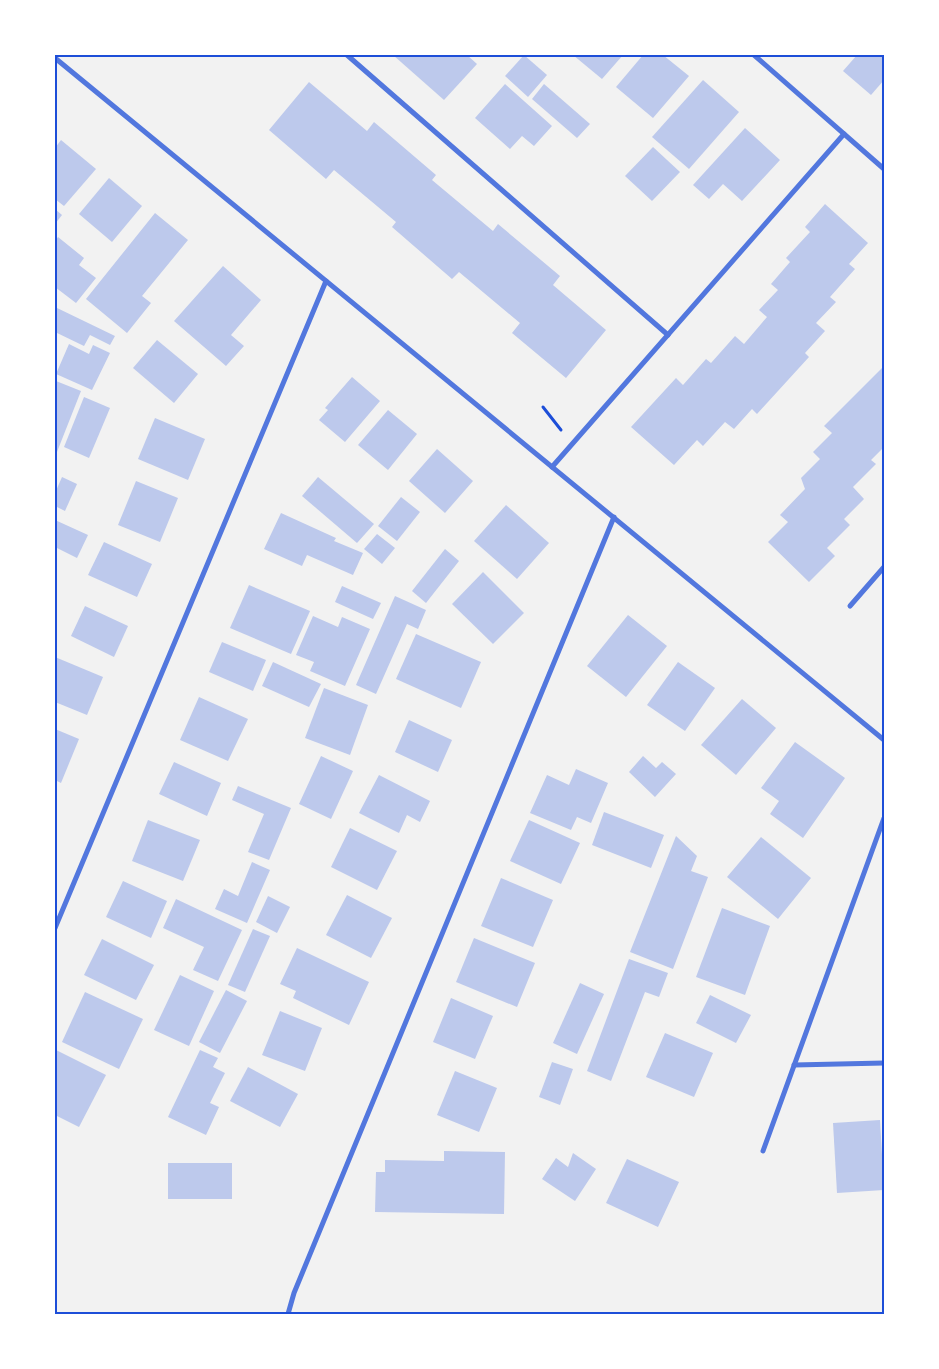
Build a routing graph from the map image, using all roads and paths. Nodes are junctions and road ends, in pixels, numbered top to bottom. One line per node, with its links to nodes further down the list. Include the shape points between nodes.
1 (347, 55): 7 (street)
2 (754, 55): 4 (street)
3 (55, 58): 6 (street)
4 (844, 134): 5 (street); 7 (street)
5 (884, 169)
6 (326, 281): 10 (street); 16 (street)
7 (668, 335): 9 (street)
8 (542, 407): 9 (path)
9 (572, 444): 10 (street)
10 (552, 467): 11 (street)
11 (614, 517): 14 (street); 20 (street)
12 (884, 567): 13 (street)
13 (850, 606)
14 (884, 740)
15 (884, 818): 18 (street)
16 (55, 928)
17 (884, 1063): 18 (street)
18 (794, 1065): 19 (street)
19 (763, 1151)
20 (288, 1314)

